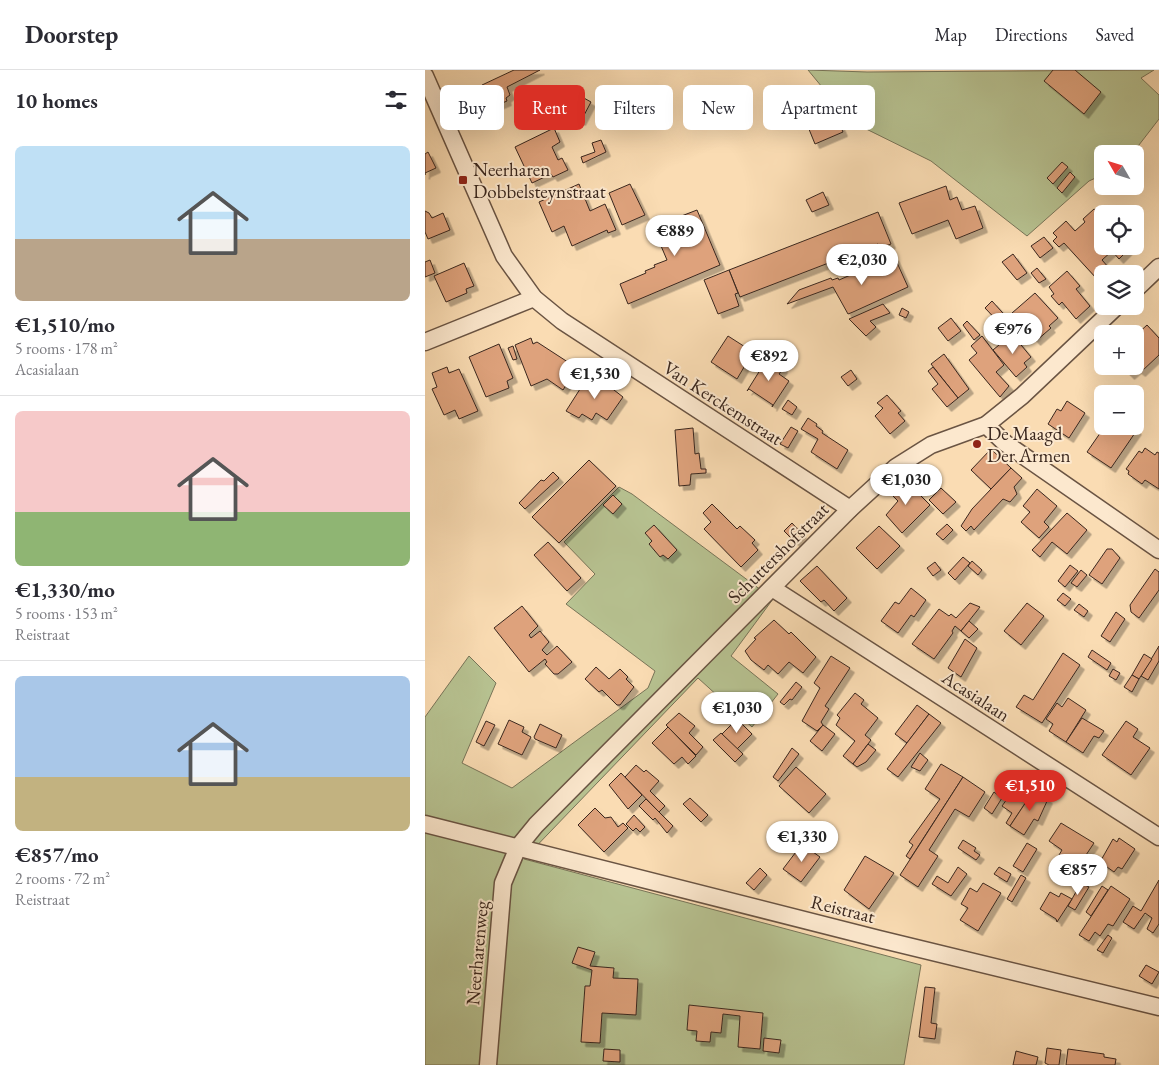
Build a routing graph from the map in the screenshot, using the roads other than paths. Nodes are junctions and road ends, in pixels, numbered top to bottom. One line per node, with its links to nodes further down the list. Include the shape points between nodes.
1 (425, 76): 4 (street, Van Kerckemstraat, via 504,256)
2 (1159, 267): 3 (street)
3 (1144, 281)
4 (533, 298): 6 (street); 8 (street, Van Kerckemstraat, via 562,321)
5 (1108, 315): 7 (street, Schuttershofstraat, via 1022,396)
6 (425, 342)
7 (986, 425): 8 (street, Schuttershofstraat, via 931,445 896,466); 9 (street, via 1005,443)
8 (850, 509): 10 (street, Schuttershofstraat)
9 (1159, 550)
10 (772, 588): 12 (street, Acasialaan); 13 (street, Schuttershofstraat, via 536,825)
11 (425, 824): 13 (street, Reistraat)
12 (1159, 837)
13 (518, 847): 14 (street, Reistraat); 15 (street, Neerharenweg, via 503,883)
14 (1159, 1007)
15 (488, 1065)

